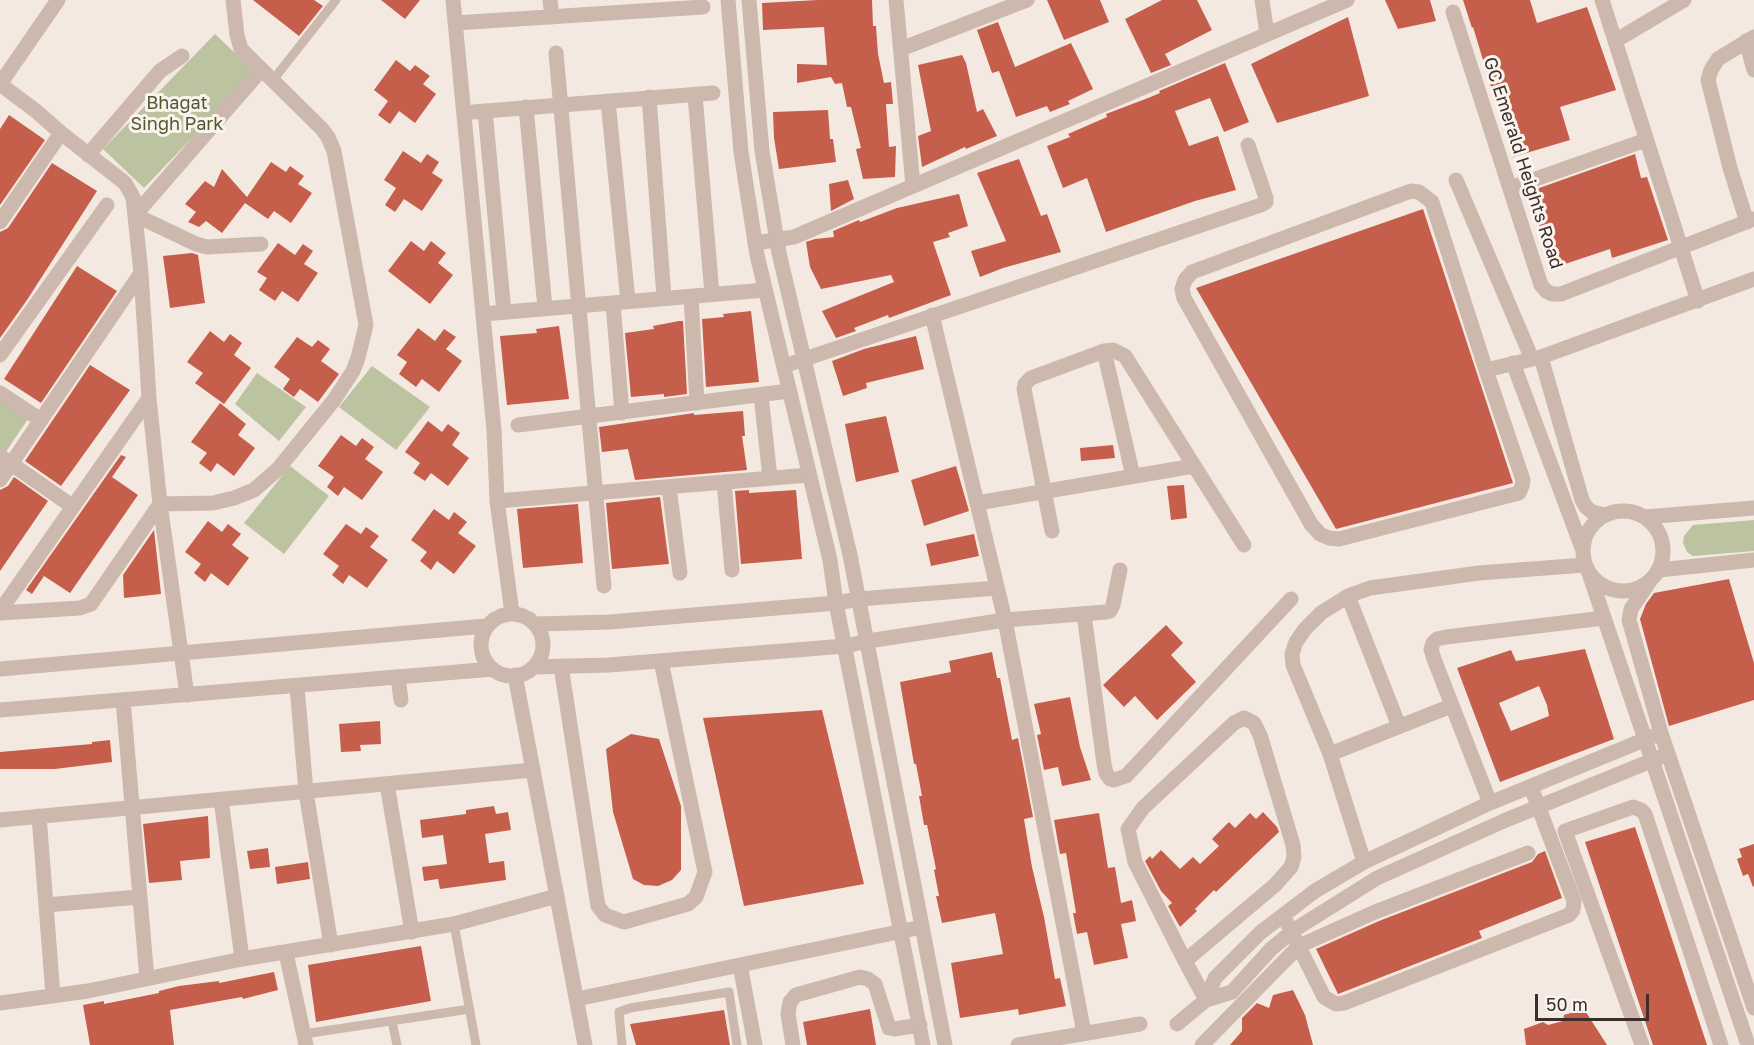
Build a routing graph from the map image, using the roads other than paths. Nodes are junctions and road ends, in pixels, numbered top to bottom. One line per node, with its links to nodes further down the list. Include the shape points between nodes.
1 (58, 0): 26 (street)
2 (232, 0): 25 (street, via 241,49)
3 (336, 0): 25 (lane)
4 (453, 0): 17 (street)
5 (550, 0): 16 (street)
6 (728, 0): 45 (street, via 741,152)
7 (749, 0): 44 (street, via 762,151)
8 (896, 0): 21 (street)
9 (1027, 0): 21 (street)
10 (1262, 0): 18 (street)
11 (1347, 0): 18 (street)
12 (1602, 0): 20 (street)
13 (1684, 0): 20 (street)
14 (703, 7): 16 (street)
15 (1453, 12): 39 (street, GC Emerald Heights Road)
16 (552, 17): 17 (street)
17 (455, 23): 59 (street)
18 (1267, 34): 38 (street)
19 (1750, 39): 24 (street); 42 (street, via 1718,59 1708,80 1730,168)
20 (1615, 41): 34 (street)
21 (901, 49): 38 (street)
22 (556, 53): 31 (street)
23 (182, 56): 36 (street, via 160,70)
24 (1754, 70)
25 (267, 75): 41 (street); 89 (street, via 322,129 334,151 366,325 363,343 353,371 334,400 278,469 254,490 213,503)
26 (0, 84): 33 (street)
27 (713, 93): 28 (street)
28 (695, 95): 29 (street); 51 (street)
29 (649, 97): 30 (street); 53 (street)
30 (608, 101): 31 (street); 55 (street)
31 (560, 105): 32 (street); 56 (street)
32 (526, 107): 57 (street); 58 (street, via 479,111)
33 (61, 133): 36 (street); 43 (street)
34 (1646, 140): 39 (street); 47 (street)
35 (1248, 145): 60 (street, via 1266,198 1261,205)
36 (88, 155): 41 (street, via 125,183 133,197)
37 (1456, 180): 63 (street)
38 (913, 186): 44 (street, via 794,237)
39 (1510, 188): 47 (street, GC Emerald Heights Road, via 1541,285 1552,294 1561,294)
40 (107, 205): 62 (street)
41 (135, 215): 46 (street, via 207,247); 48 (street)
42 (1751, 220): 47 (street, GC Emerald Heights Road)
43 (0, 222)
44 (777, 240): 45 (street); 64 (street)
45 (755, 243): 50 (street)
46 (261, 244)
47 (1680, 247): 54 (street)
48 (141, 273): 71 (street); 75 (street)
49 (1754, 279): 54 (street)
50 (765, 290): 51 (street); 66 (street)
51 (712, 294): 52 (street)
52 (691, 296): 53 (street); 72 (street)
53 (664, 298): 55 (street)
54 (1698, 301): 63 (street)
55 (620, 302): 56 (street); 73 (street)
56 (578, 306): 57 (street); 74 (street)
57 (545, 309): 58 (street)
58 (504, 312): 59 (street)
59 (483, 314): 87 (street)
60 (932, 315): 64 (street); 88 (street)
61 (1104, 351): 78 (street, via 1113,350 1125,356); 80 (street); 85 (street, via 1031,378 1025,384)
62 (0, 355)
63 (1536, 358): 65 (street); 92 (street, via 1582,500 1592,512)
64 (804, 359): 66 (street); 106 (street)
65 (1513, 363): 67 (street); 96 (street)
66 (784, 366): 68 (street)
67 (1486, 370): 67 (street, via 1523,480 1519,493 1339,539 1329,538 1311,524 1182,289 1192,272 1411,191 1419,192 1432,202)
68 (789, 391): 70 (street); 79 (street)
69 (0, 393): 75 (street)
70 (760, 395): 72 (street); 81 (street)
71 (148, 398): 89 (street); 90 (street)
72 (697, 403): 73 (street)
73 (622, 413): 74 (street)
74 (588, 418): 76 (street); 86 (street)
75 (41, 420): 77 (street)
76 (518, 425)
77 (6, 460): 82 (street); 90 (street)
78 (1194, 466): 80 (street); 95 (street)
79 (809, 475): 81 (street); 108 (street, via 830,560)
80 (1133, 476): 85 (street)
81 (770, 478): 83 (street)
82 (0, 480)
83 (724, 482): 84 (street); 99 (street)
84 (669, 486): 86 (street); 101 (street)
85 (1045, 491): 88 (street); 94 (street)
86 (595, 493): 87 (street); 103 (street)
87 (497, 501): 110 (street)
88 (977, 503): 104 (street)
89 (160, 504): 109 (street, via 91,604 80,608); 118 (street)
90 (72, 506): 109 (street)
91 (1754, 508): 93 (street)
92 (1605, 515): 93 (street, via 1616,511); 96 (street, via 1590,528)
93 (1645, 517): 102 (street, via 1663,544 1662,562)
94 (1052, 531)
95 (1244, 545)
96 (1582, 548): 98 (street)
97 (1754, 560): 102 (street)
98 (1587, 569): 102 (street, via 1602,585 1619,591 1633,590); 105 (street, via 1479,573 1370,588); 112 (street)
99 (732, 570)
100 (1120, 570): 111 (street, via 1110,611)
101 (680, 573)
102 (1654, 576): 133 (street, via 1631,609 1629,620)
103 (604, 586)
104 (997, 588): 106 (street); 113 (street)
105 (1348, 596): 132 (street); 134 (street, via 1321,613 1296,642 1292,654)
106 (859, 599): 108 (street); 116 (street)
107 (1290, 599): 111 (street, via 1126,776 1114,780 1106,773 1104,764)
108 (836, 603): 114 (street, via 610,622); 117 (street)
109 (0, 612)
110 (512, 613): 114 (street); 115 (street, via 496,617)
111 (1084, 614): 113 (street)
112 (1604, 618): 130 (street, via 1437,639 1431,649); 133 (street)
113 (1005, 620): 116 (street); 174 (street)
114 (536, 624): 121 (street, via 543,650)
115 (486, 626): 118 (street); 123 (street, via 482,653)
116 (868, 641): 117 (street); 154 (street)
117 (845, 646): 119 (street); 156 (street)
118 (182, 653): 122 (street); 127 (street)
119 (661, 661): 120 (street); 120 (street, via 705,872 696,897 688,904 624,922 605,915 598,906)
120 (561, 666): 121 (street)
121 (534, 667): 124 (street)
122 (0, 669)
123 (493, 669): 124 (street); 125 (street)
124 (515, 675): 137 (street)
125 (398, 677): 126 (street); 129 (street)
126 (297, 686): 127 (street); 140 (street)
127 (187, 695): 128 (street)
128 (123, 700): 131 (street); 144 (street)
129 (401, 700)
130 (1451, 706): 132 (street); 142 (street)
131 (0, 710)
132 (1399, 726): 134 (street)
133 (1653, 736): 135 (street); 136 (street); 139 (street)
134 (1330, 754): 148 (street)
135 (1668, 754): 136 (street); 168 (street)
136 (1652, 761): 143 (street); 189 (street)
137 (533, 770): 138 (street); 149 (street)
138 (387, 784): 140 (street); 155 (street)
139 (1531, 786): 142 (street); 143 (street)
140 (306, 792): 141 (street); 158 (street)
141 (221, 799): 144 (street); 160 (street)
142 (1490, 803): 148 (street)
143 (1539, 807): 157 (street, via 1377,878); 157 (street, via 1574,901 1574,910 1569,915 1336,1004 1324,997)
144 (132, 808): 145 (street); 150 (street)
145 (39, 816): 146 (street); 151 (street)
146 (0, 820)
147 (1528, 853): 157 (street)
148 (1365, 862): 152 (street)
149 (557, 896): 153 (street); 165 (street)
150 (139, 897): 151 (street); 163 (street)
151 (46, 905): 164 (street)
152 (1283, 915): 157 (street); 166 (street, via 1215,978)
153 (454, 924): 155 (street); 169 (lane)
154 (922, 927): 156 (street); 184 (street)
155 (412, 932): 158 (street)
156 (901, 932): 162 (street); 173 (street)
157 (1295, 939): 166 (street, via 1271,950 1232,992); 186 (street)
158 (331, 945): 159 (street)
159 (286, 953): 160 (street); 175 (street)
160 (242, 959): 163 (street)
161 (1185, 961): 161 (street, via 1292,867 1293,845 1260,735 1254,723 1244,718 1143,808 1128,829 1135,862); 166 (street)
162 (740, 964): 165 (street); 181 (street)
163 (147, 979): 164 (street)
164 (53, 995): 167 (street)
165 (577, 999): 178 (street)
166 (1206, 1000): 172 (street)
167 (0, 1003)
168 (1754, 1008)
169 (470, 1009): 170 (lane); 177 (lane)
170 (392, 1021): 175 (lane); 176 (lane)
171 (1140, 1024): 174 (street)
172 (1177, 1024)
173 (920, 1025): 182 (street, via 889,1028 875,984 860,977 796,995 788,1014); 183 (street)
174 (1084, 1034): 185 (street)
175 (305, 1040)
176 (397, 1045)
177 (476, 1045)
178 (585, 1045)
179 (622, 1045): 180 (lane, via 619,1012 729,992)
180 (737, 1045)
181 (755, 1045)
182 (793, 1045)
183 (923, 1045)
184 (945, 1045)
185 (1018, 1045)
186 (1202, 1045)
187 (1642, 1045): 188 (street, via 1565,831 1633,807 1645,814)
188 (1721, 1045)
189 (1748, 1045)

